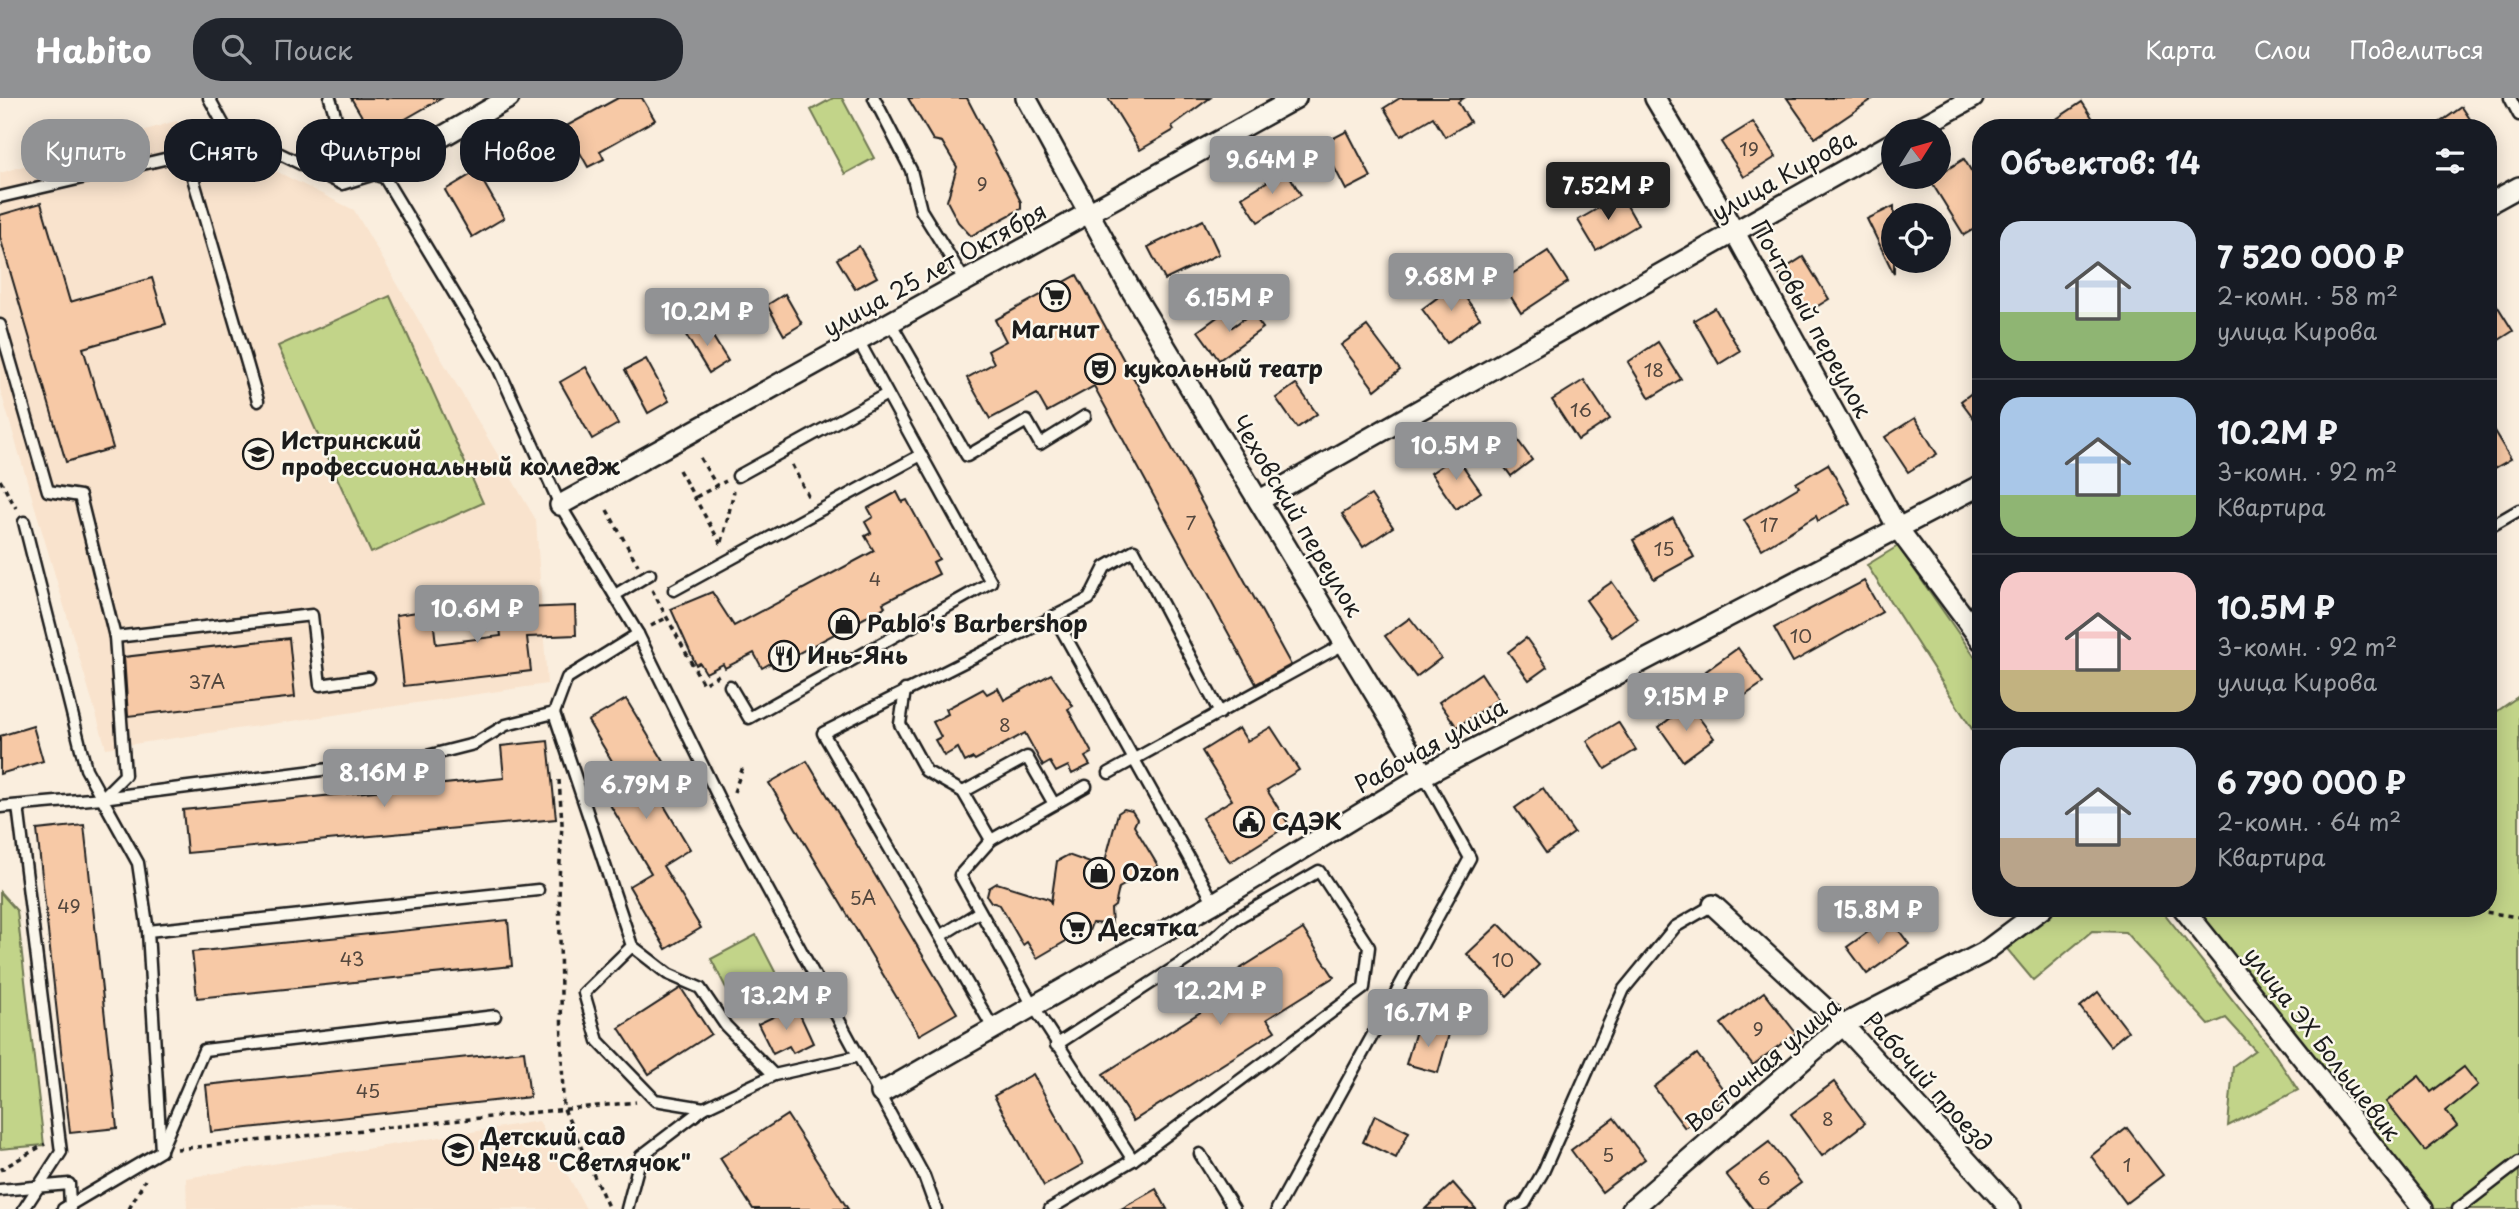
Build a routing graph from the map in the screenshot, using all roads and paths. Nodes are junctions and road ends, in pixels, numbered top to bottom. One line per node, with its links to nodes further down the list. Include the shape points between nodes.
1 (209, 98): 15 (lane, via 225,127)
2 (330, 98): 11 (lane)
3 (509, 98): 13 (street)
4 (874, 98): 22 (lane, via 911,170 921,210)
5 (1026, 98): 20 (street, Чеховский переулок)
6 (1296, 98): 20 (street, улица 25 лет Октября)
7 (1655, 98): 21 (street, Почтовый переулок)
8 (1973, 98): 12 (street)
9 (2510, 98): 10 (lane)
10 (2519, 115)
11 (336, 119)
12 (1935, 119)
13 (446, 134)
14 (1881, 149): 21 (street, улица Кирова)
15 (296, 162)
16 (387, 182): 39 (lane, via 496,363)
17 (2519, 187): 19 (street)
18 (0, 197): 27 (lane, via 186,154)
19 (2497, 199)
20 (1090, 214): 22 (street, улица 25 лет Октября); 38 (street, Чеховский переулок)
21 (1734, 232): 38 (street, улица Кирова); 45 (street, Почтовый переулок)
22 (965, 281): 23 (street, улица 25 лет Октября)
23 (890, 322): 25 (street, улица 25 лет Октября); 28 (lane, via 967,456 1027,421 1040,444)
24 (0, 326): 54 (lane, via 48,491 79,496)
25 (858, 340): 26 (lane); 39 (street, улица 25 лет Октября)
26 (887, 394): 29 (lane); 30 (lane)
27 (258, 401)
28 (1086, 416)
29 (784, 450): 33 (lane); 42 (path)
30 (921, 455): 42 (lane); 57 (lane, via 991,582 749,718)
31 (700, 458): 35 (path)
32 (679, 470): 37 (path)
33 (737, 476): 35 (path); 46 (path)
34 (0, 480): 43 (path)
35 (717, 486): 37 (path)
36 (1972, 490): 45 (street, Рабочая улица)
37 (695, 498): 46 (path)
38 (1260, 500): 55 (street, Чеховский переулок)
39 (560, 505): 50 (lane)
40 (607, 510): 48 (path)
41 (2519, 510): 44 (lane)
42 (817, 512): 47 (lane)
43 (24, 522): 68 (lane, via 86,769)
44 (2497, 523)
45 (1899, 530): 52 (street); 65 (street, Рабочая улица)
46 (721, 544): 47 (path)
47 (730, 560): 49 (lane)
48 (648, 576): 50 (lane); 57 (path, via 703,684 723,673)
49 (674, 590)
50 (615, 595): 53 (lane)
51 (1054, 616): 58 (lane); 60 (lane, via 1089,599 1105,567 1134,550); 61 (lane)
52 (1972, 628)
53 (638, 634): 59 (lane, via 567,678); 72 (lane)
54 (115, 637): 56 (lane, via 313,615 320,685); 68 (lane, via 125,775)
55 (1344, 644): 60 (lane); 65 (street, Чеховский переулок)
56 (369, 678)
57 (730, 687)
58 (905, 690): 67 (lane, via 900,724 926,771); 83 (lane, via 823,733)
59 (554, 713): 68 (lane, via 506,725 474,744 423,757); 84 (lane)
60 (1220, 713): 61 (lane)
61 (1134, 760): 64 (lane); 75 (lane)
62 (744, 764): 72 (path)
63 (558, 768): 94 (path)
64 (1109, 773)
65 (1424, 775): 75 (street, Рабочая улица); 111 (lane, via 1470,858)
66 (1086, 786): 69 (lane)
67 (962, 792): 69 (lane, via 1027,757); 73 (lane)
68 (102, 798): 70 (lane); 82 (lane, via 138,863)
69 (1054, 804): 73 (lane)
70 (18, 806): 71 (lane); 96 (lane)
71 (0, 807)
72 (726, 813): 90 (lane)
73 (991, 840): 77 (lane, via 960,875)
74 (538, 890): 82 (lane)
75 (1214, 903): 85 (street, Рабочая улица)
76 (1713, 905): 87 (street, Рабочий проезд); 112 (lane, via 1675,927 1625,989 1543,1172 1525,1203)
77 (979, 912): 83 (lane); 85 (lane)
78 (2497, 914): 81 (path)
79 (2031, 917): 87 (street, Восточная улица, via 1983,953)
80 (2190, 917): 115 (street, улица ЭХ Большевик)
81 (2519, 917)
82 (148, 931): 97 (lane)
83 (942, 935): 88 (lane)
84 (632, 946): 91 (lane, via 668,974 700,988 726,1026); 93 (lane, via 584,993 598,1041)
85 (1032, 1004): 88 (street, Рабочая улица); 89 (lane)
86 (495, 1016): 97 (lane, via 204,1050)
87 (1843, 1025): 113 (street, Восточная улица); 114 (street, Рабочий проезд)
88 (993, 1028): 92 (street, Рабочая улица)
89 (1056, 1045): 99 (lane); 99 (lane, via 1198,953 1234,920 1319,871 1369,947 1364,988)
90 (859, 1056): 91 (lane); 92 (lane)
91 (774, 1075): 95 (lane)
92 (881, 1093): 108 (lane)
93 (655, 1100): 94 (path); 95 (lane)
94 (562, 1107): 97 (path); 106 (path)
95 (704, 1108): 107 (lane, via 641,1156)
96 (59, 1136): 101 (path); 103 (lane, via 61,1152)
97 (160, 1151): 104 (lane)
98 (1200, 1154): 110 (lane)
99 (1133, 1160): 109 (lane)
100 (2519, 1162): 116 (lane)
101 (0, 1170)
102 (0, 1190): 105 (lane, via 69,1184)
103 (24, 1209)
104 (63, 1209)
105 (70, 1209)
106 (609, 1209)
107 (627, 1209)
108 (936, 1209)
109 (1050, 1209)
110 (1234, 1209)
111 (1277, 1209)
112 (1513, 1209)
113 (1632, 1209)
114 (2011, 1209)
115 (2423, 1209)
116 (2458, 1209)

